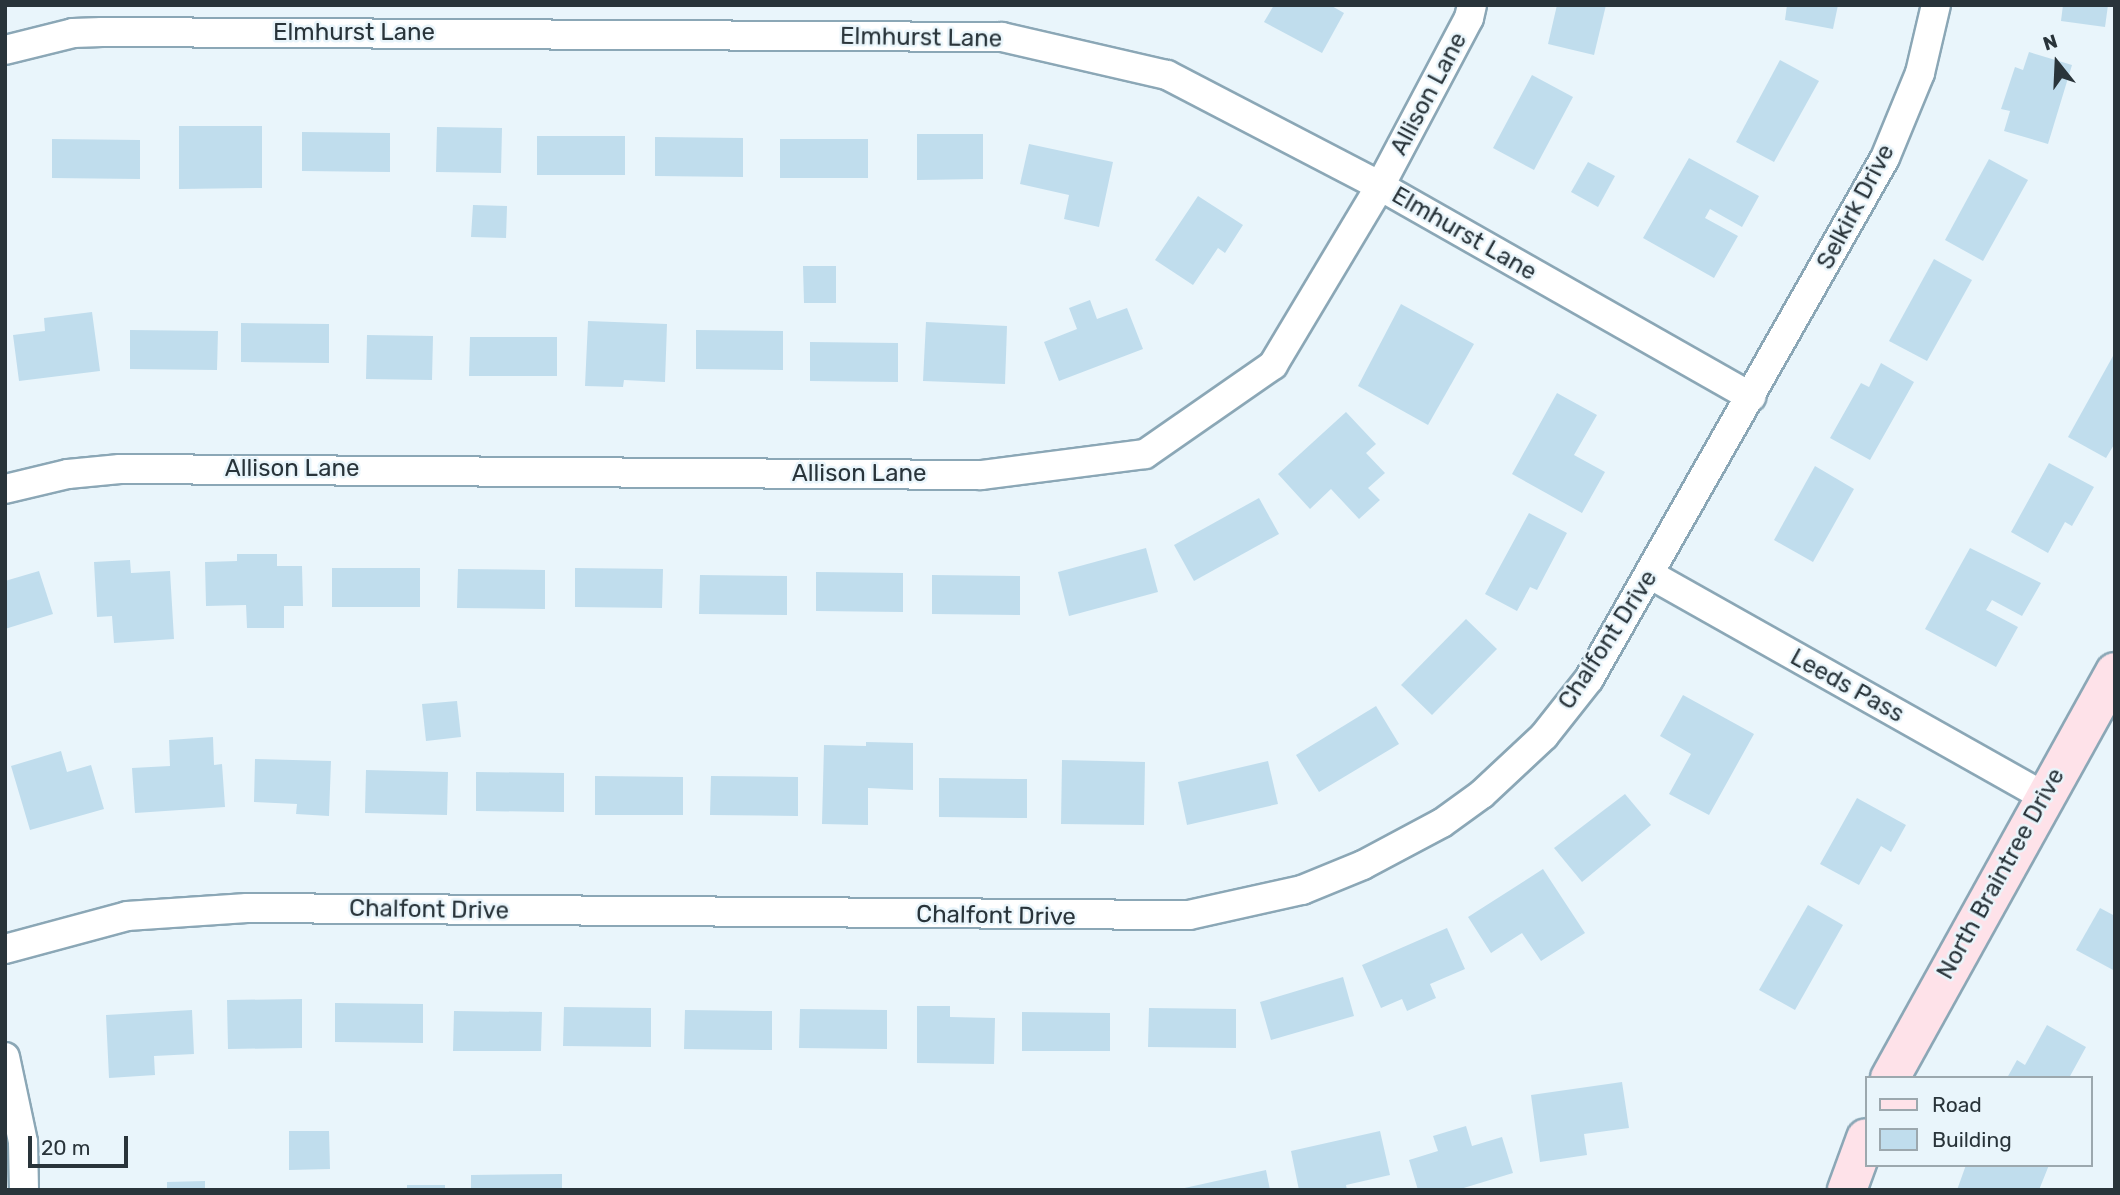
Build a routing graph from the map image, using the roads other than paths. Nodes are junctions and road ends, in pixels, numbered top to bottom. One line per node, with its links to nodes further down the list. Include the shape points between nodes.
1 (1472, 5): 4 (street, Allison Lane)
2 (1936, 5): 5 (street, Selkirk Drive, via 1920,73 1885,158)
3 (5, 50): 4 (street, Elmhurst Lane, via 73,33 102,32 1002,37 1167,75)
4 (1380, 186): 5 (street, Elmhurst Lane); 6 (street, Allison Lane, via 1273,365 1145,454 981,475 120,469 68,474)
5 (1751, 397): 7 (street, Chalfont Drive)
6 (5, 489)
7 (1651, 575): 9 (street, Leeds Pass); 10 (street, Chalfont Drive, via 1589,679 1544,736 1482,794 1442,823 1363,865 1245,905 1136,917 247,908 127,916)
8 (2115, 672): 9 (street, North Braintree Drive)
9 (2043, 796): 12 (street, North Braintree Drive)
10 (5, 949)
11 (5, 1058): 14 (street, via 23,1142)
12 (1891, 1076)
13 (1864, 1143): 15 (street)
14 (24, 1190)
15 (1847, 1190)

